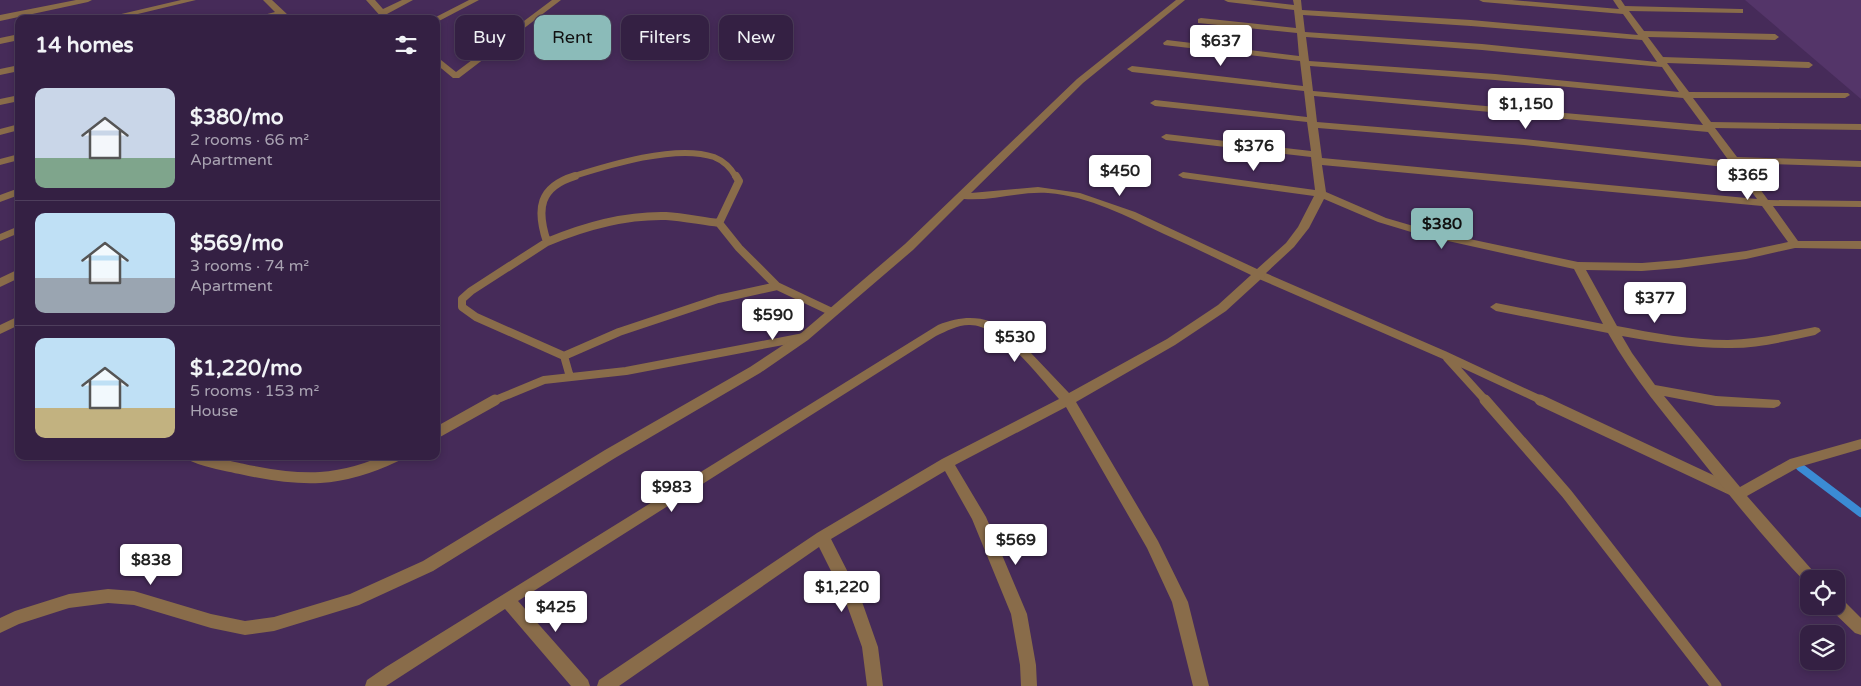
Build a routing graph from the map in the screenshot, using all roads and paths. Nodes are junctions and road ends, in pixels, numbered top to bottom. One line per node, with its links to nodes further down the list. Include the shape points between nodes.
1 (88, 0): 19 (street)
2 (192, 0): 14 (street)
3 (266, 0): 15 (street)
4 (370, 0): 16 (street)
5 (410, 0): 17 (street)
6 (475, 0): 18 (street)
7 (556, 0): 28 (street, via 456,76)
8 (1181, 0): 54 (street, via 1080,81)
9 (1228, 0): 11 (street)
10 (1483, 0): 12 (street)
11 (1298, 6): 21 (street); 22 (street)
12 (1622, 7): 13 (street); 22 (street)
13 (1740, 11)
14 (123, 15)
15 (283, 15)
16 (384, 15)
17 (387, 15)
18 (440, 17)
19 (0, 18)
20 (1201, 21): 21 (street)
21 (1301, 33): 27 (street); 29 (street)
22 (1643, 36): 23 (street); 29 (street)
23 (1775, 36)
24 (15, 38): 25 (street)
25 (0, 41)
26 (1167, 43): 27 (street)
27 (1305, 61): 34 (street); 35 (street)
28 (440, 62)
29 (1663, 63): 30 (street); 35 (street)
30 (1809, 65)
31 (15, 69): 33 (street)
32 (1132, 69): 34 (street)
33 (0, 72)
34 (1308, 91): 40 (street); 41 (street)
35 (1686, 95): 36 (street); 41 (street)
36 (1845, 95)
37 (15, 99): 38 (street)
38 (0, 102)
39 (1155, 103): 40 (street)
40 (1312, 122): 47 (street); 49 (street)
41 (1710, 127): 42 (street); 49 (street)
42 (1861, 127)
43 (15, 128): 44 (street)
44 (0, 132)
45 (1166, 137): 47 (street)
46 (15, 158): 48 (street)
47 (1316, 158): 53 (street); 56 (street)
48 (0, 162)
49 (1735, 163): 50 (street); 56 (street)
50 (1861, 164)
51 (1183, 175): 53 (street)
52 (15, 192): 55 (street)
53 (1321, 194): 64 (street, via 1382,220 1425,233); 65 (street, via 1303,228)
54 (962, 196): 65 (street, via 981,198 1049,190 1076,196 1126,213); 70 (street, via 903,253)
55 (0, 199)
56 (1765, 203): 57 (street); 62 (street)
57 (1861, 204)
58 (719, 223): 61 (lane, via 666,216 615,219 577,229); 61 (lane, via 739,180 736,171 706,155 678,152 639,158 560,181 544,196 541,208); 68 (lane)
59 (15, 231): 60 (street)
60 (0, 238)
61 (547, 242): 77 (lane, via 470,291 462,299 462,307 476,317)
62 (1795, 244): 63 (street); 64 (street, via 1746,256 1679,264)
63 (1861, 245)
64 (1578, 266): 72 (street)
65 (1260, 274): 76 (lane); 80 (street, via 1222,308 1171,342)
66 (15, 275): 67 (street)
67 (0, 283)
68 (777, 286): 70 (lane); 77 (lane, via 718,299 619,332)
69 (1496, 307): 72 (street)
70 (832, 312): 75 (street)
71 (15, 322): 73 (street)
72 (1612, 329): 74 (street, via 1651,337 1728,344 1766,341); 79 (street)
73 (0, 330)
74 (1815, 331)
75 (804, 337): 78 (lane, via 626,371); 92 (street, via 755,370 428,566 353,600 274,624 245,628 134,598 108,596 69,601)
76 (1444, 355): 87 (lane); 100 (lane, via 1567,494)
77 (564, 356): 78 (lane)
78 (570, 377): 82 (lane, via 544,380 504,395)
79 (1651, 389): 81 (street, via 1716,401); 87 (street)
80 (1068, 400): 86 (street); 90 (street, via 995,326 963,320 951,322); 99 (street, via 1153,545 1176,594)
81 (1774, 403)
82 (440, 432)
83 (1861, 444): 87 (street, via 1796,463)
84 (202, 460): 85 (lane, via 265,474 324,480 349,476)
85 (389, 460)
86 (947, 463): 88 (street); 98 (street, via 979,517 1019,614)
87 (1739, 494): 89 (street, via 1778,544)
88 (822, 537): 96 (street); 97 (street, via 852,596 870,646)
89 (1803, 570)
90 (507, 600): 94 (street); 95 (street)
91 (1845, 613): 93 (street)
92 (0, 626)
93 (1861, 628)
94 (373, 686)
95 (582, 686)
96 (605, 686)
97 (874, 686)
98 (1029, 686)
99 (1201, 686)
100 (1716, 686)

